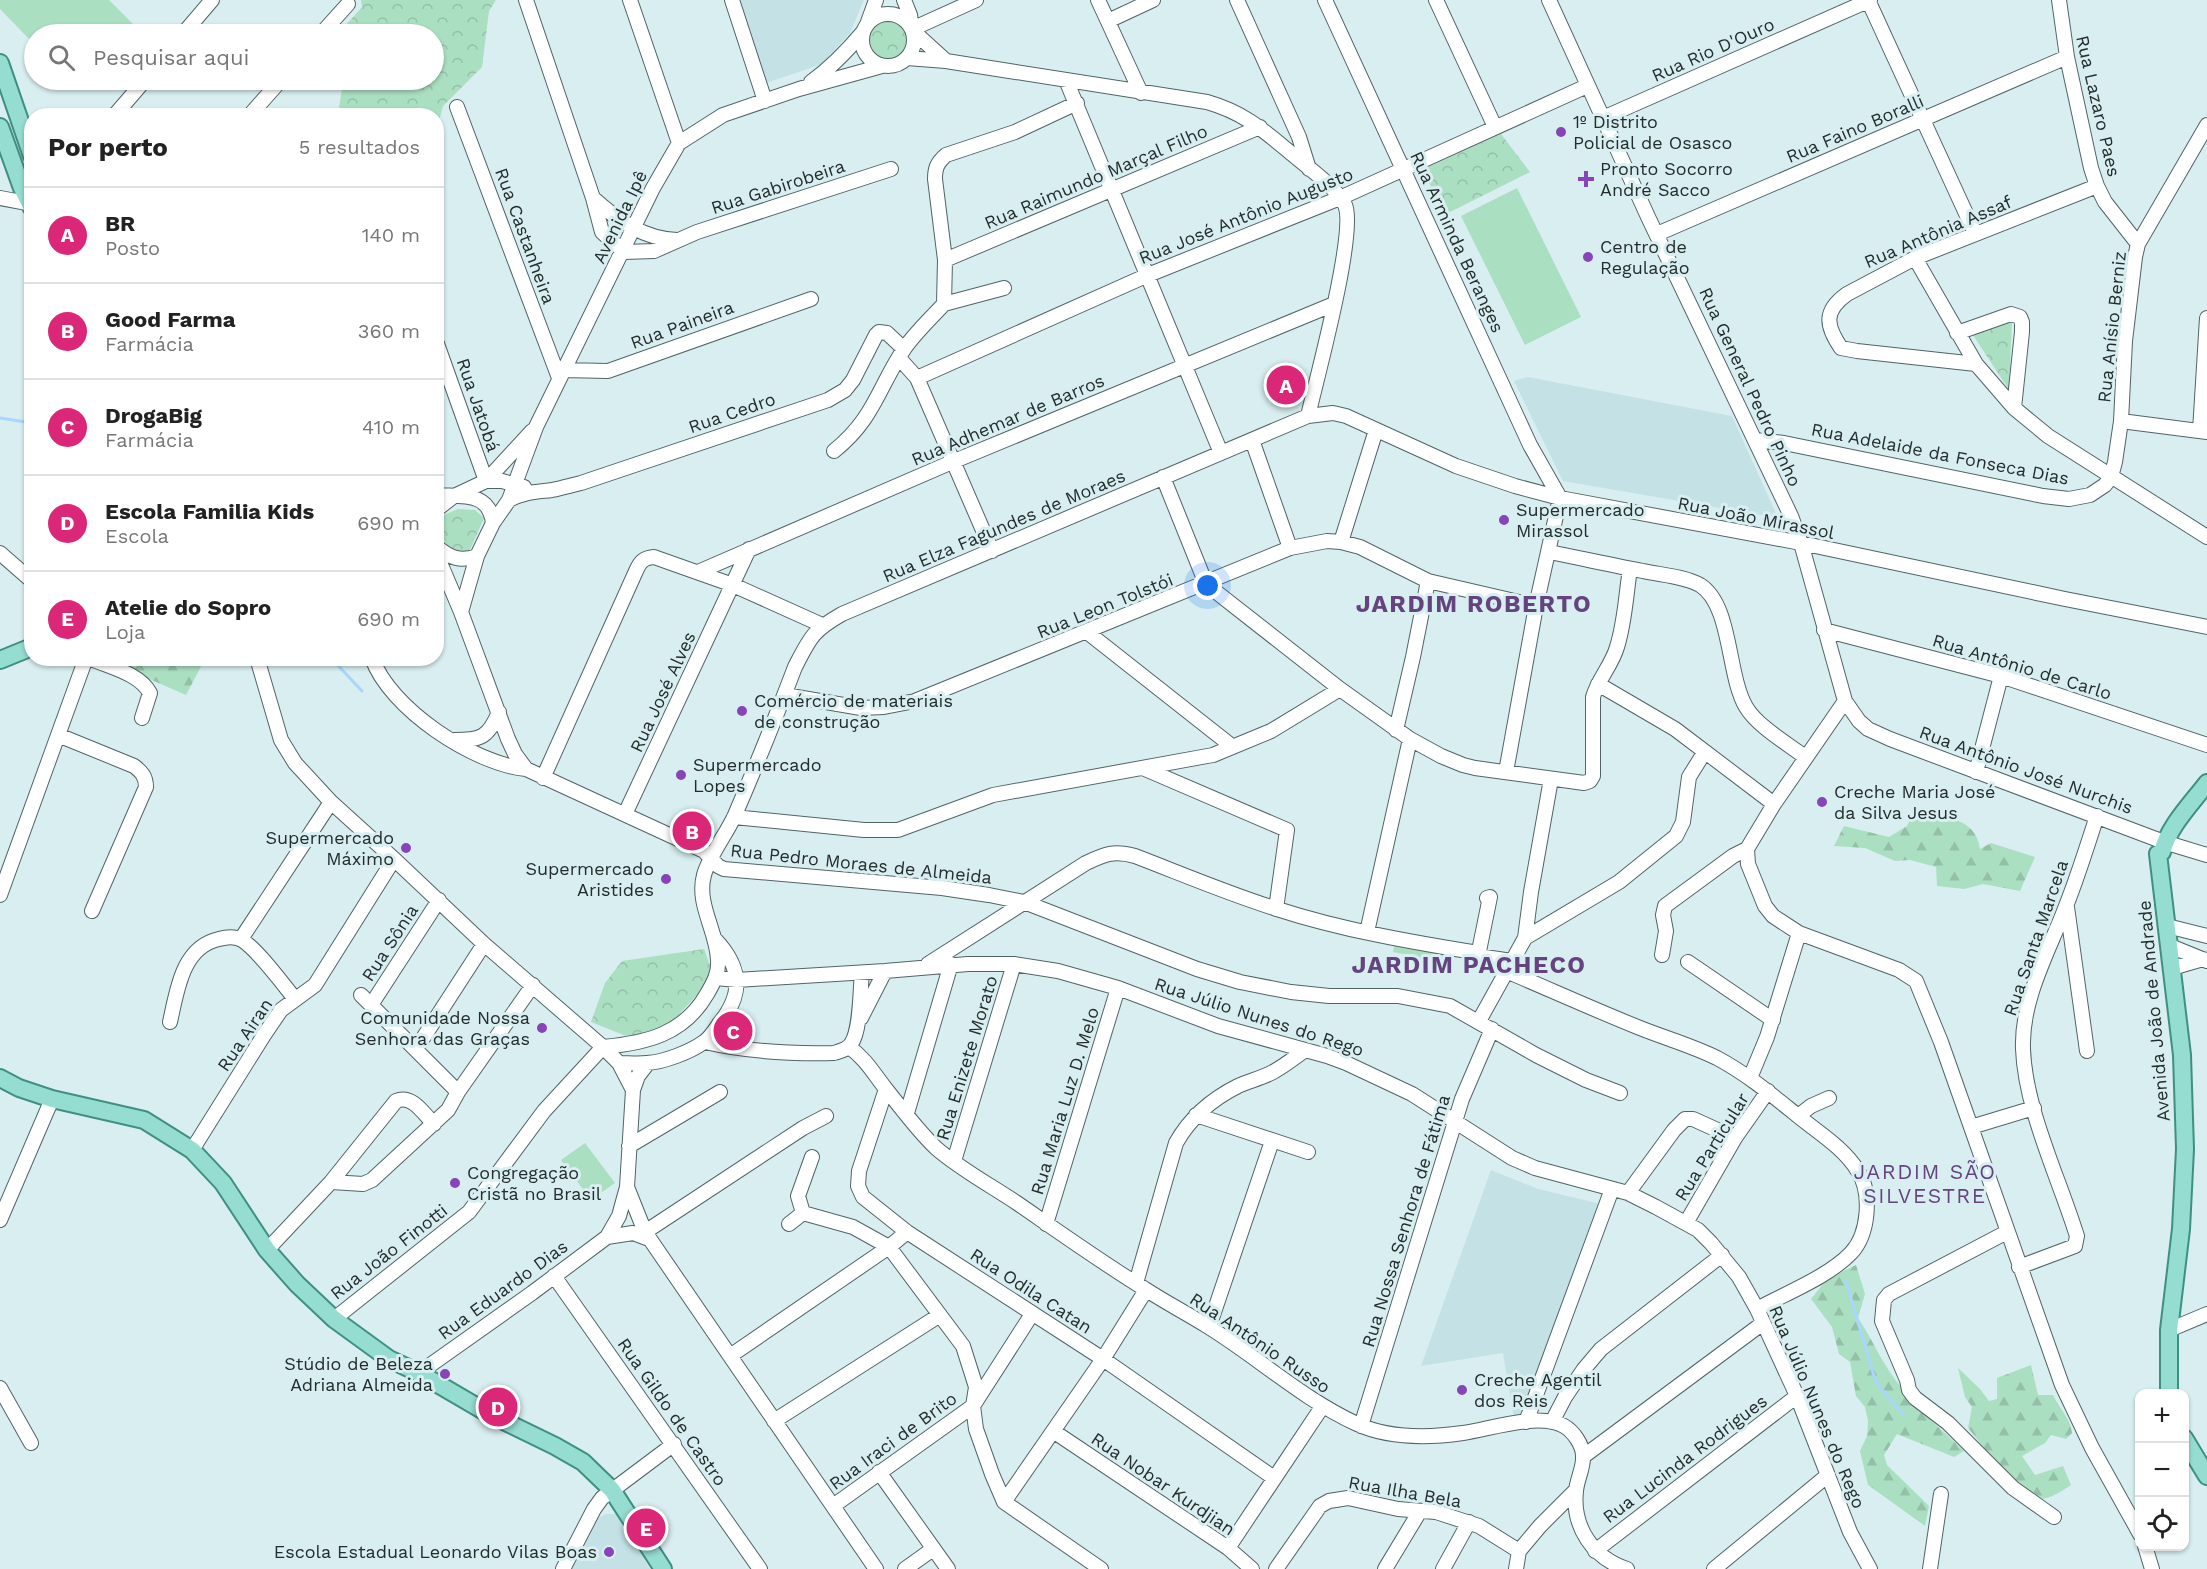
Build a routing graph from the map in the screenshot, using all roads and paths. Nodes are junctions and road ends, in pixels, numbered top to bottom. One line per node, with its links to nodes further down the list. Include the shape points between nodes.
1 (212, 0): 18 (street)
2 (526, 0): 53 (street)
3 (630, 0): 45 (street)
4 (732, 0): 33 (street)
5 (876, 0): 20 (street)
6 (904, 0): 21 (street)
7 (976, 0): 21 (street)
8 (1098, 0): 17 (street)
9 (1153, 0): 17 (street)
10 (1237, 0): 47 (street, via 1299,137)
11 (1324, 0): 48 (street, Rua Arminda Beranges)
12 (1436, 0): 42 (street)
13 (1549, 0): 28 (street, Rua General Pedro Pinho)
14 (1869, 0): 38 (street, Rua Rio D'Ouro); 39 (street)
15 (2057, 1): 22 (street, Rua Lazaro Paes)
16 (348, 4): 19 (street)
17 (1108, 21): 32 (street)
18 (192, 24)
19 (330, 24)
20 (866, 27): 21 (street, via 882,14 891,14 907,22); 26 (street, via 863,49 874,63); 29 (street, Avenida Ipê, via 829,69)
21 (912, 30): 23 (street, via 914,46); 24 (street)
22 (2067, 57): 39 (street, Rua Faino Boralli); 50 (street, Rua Lazaro Paes)
23 (907, 58): 24 (street); 26 (street)
24 (946, 61): 27 (street)
25 (0, 63): 44 (main road)
26 (882, 66): 29 (street, Avenida Ipê)
27 (1066, 80): 32 (street); 34 (street)
28 (1587, 86): 38 (street, Rua General Pedro Pinho); 42 (street, Rua José Antônio Augusto)
29 (799, 89): 33 (street, Avenida Ipê)
30 (136, 90): 36 (street)
31 (272, 90): 37 (street)
32 (1141, 93): 43 (street, via 1217,105 1236,111)
33 (765, 101): 45 (street, Avenida Ipê, via 723,115)
34 (1077, 103): 52 (street); 64 (street, via 939,161 935,169)
35 (457, 107): 76 (street, Rua Castanheira)
36 (121, 108)
37 (256, 108)
38 (1603, 118): 59 (street, Rua General Pedro Pinho)
39 (1922, 120): 58 (street); 59 (street, Rua Faino Boralli)
40 (2207, 125): 61 (street, Rua Anísio Berniz)
41 (0, 127): 49 (main road)
42 (1495, 127): 48 (street, Rua José Antônio Augusto)
43 (1260, 128): 47 (street); 52 (street, Rua Raimundo Marçal Filho)
44 (24, 133)
45 (680, 143): 57 (street, Avenida Ipê)
46 (891, 169): 60 (street, Rua Gabirobeira)
47 (1309, 169): 54 (street)
48 (1404, 170): 54 (street, Rua José Antônio Augusto); 96 (street, Rua Arminda Beranges, via 1530,445)
49 (24, 179)
50 (2097, 186): 58 (street, Rua Antônia Assaf); 61 (street, Rua Lazaro Paes)
51 (24, 188): 55 (street)
52 (1112, 190): 64 (street, Rua Raimundo Marçal Filho); 65 (street)
53 (593, 198): 57 (street, via 613,216); 62 (street, via 602,232)
54 (1340, 198): 65 (street, Rua José Antônio Augusto); 69 (street, via 1346,207 1348,228)
55 (3, 199): 56 (street)
56 (24, 204)
57 (634, 227): 60 (street, via 658,238); 62 (street, Avenida Ipê)
58 (1975, 233): 63 (street, Rua Antônia Assaf)
59 (1657, 234): 85 (street, Rua General Pedro Pinho)
60 (677, 240): 62 (street, Rua Gabirobeira, via 654,251)
61 (2138, 243): 80 (street, Rua Anísio Berniz, via 2131,276)
62 (624, 252): 76 (street, Avenida Ipê)
63 (1915, 258): 71 (street); 75 (street, Rua Antônia Assaf, via 1838,300 1829,318 1833,336 1841,348)
64 (945, 260): 68 (street)
65 (1148, 275): 74 (street); 77 (street, Rua José Antônio Augusto)
66 (1004, 288): 68 (street)
67 (811, 298): 76 (street, Rua Paineira, via 608,371)
68 (944, 304): 72 (street)
69 (1334, 304): 74 (street, Rua Adhemar de Barros); 79 (street)
70 (2207, 318): 83 (street)
71 (1957, 333): 75 (street); 78 (street, via 2011,314 2020,317)
72 (902, 353): 77 (street); 86 (street, via 868,416); 93 (street, Rua Cedro, via 887,333 879,333 853,380 828,400 581,483)
73 (444, 363): 91 (street, Rua Jatobá)
74 (1186, 364): 87 (street); 88 (street, Rua Adhemar de Barros)
75 (1976, 364): 78 (street)
76 (561, 374): 81 (street, Avenida Ipê)
77 (917, 378): 88 (street)
78 (2014, 408): 90 (street, via 2048,436)
79 (1308, 416): 82 (street, Rua João Mirassol, via 1333,413); 84 (street, Rua Elza Fagundes de Moraes)
80 (2121, 421): 83 (street); 90 (street, Rua Anísio Berniz)
81 (536, 427): 91 (street, Avenida Ipê); 92 (street, Avenida Ipê)
82 (1376, 430): 96 (street, Rua João Mirassol, via 1456,466); 101 (street)
83 (2203, 431)
84 (1252, 440): 87 (street, Rua Elza Fagundes de Moraes); 103 (street)
85 (1756, 440): 90 (street, Rua Adelaide da Fonseca Dias, via 2069,499 2090,495); 102 (street, Rua General Pedro Pinho)
86 (834, 451)
87 (1221, 453): 89 (street, Rua Elza Fagundes de Moraes)
88 (952, 462): 104 (street, Rua Adhemar de Barros); 105 (street)
89 (1163, 477): 105 (street, Rua Elza Fagundes de Moraes); 115 (street)
90 (2111, 477): 100 (street)
91 (486, 481): 92 (street); 95 (street, Avenida Ipê)
92 (516, 483): 93 (street); 97 (street, Avenida Ipê)
93 (534, 491): 97 (street, Rua Cedro)
94 (444, 495): 95 (street)
95 (454, 496): 98 (street, Avenida Ipê); 99 (street, via 468,496 488,505)
96 (1560, 498): 102 (street, Rua João Mirassol); 107 (street)
97 (509, 500): 99 (street, Avenida Ipê)
98 (444, 504)
99 (493, 523): 109 (street, Avenida Ipê)
100 (2207, 537)
101 (1341, 542): 103 (street, Rua Leon Tolstói); 114 (street, Rua Leon Tolstói, via 1360,547)
102 (1801, 543): 120 (street, Rua João Mirassol); 121 (street, Rua General Pedro Pinho)
103 (1290, 548): 115 (street, Rua Leon Tolstói)
104 (750, 549): 111 (street, Rua Adhemar de Barros); 116 (street, Rua José Alves)
105 (992, 551): 119 (street, Rua Elza Fagundes de Moraes)
106 (444, 552): 109 (street, via 457,560)
107 (1549, 552): 110 (street); 117 (street)
108 (0, 553): 113 (street)
109 (477, 556): 118 (street, Avenida Ipê)
110 (1630, 569): 130 (street, via 1618,646); 143 (street, via 1682,579 1709,592 1720,611 1746,706 1758,721)
111 (698, 572): 116 (street); 148 (street, via 654,556 641,562)
112 (444, 573): 118 (street)
113 (24, 574)
114 (1428, 581): 117 (street, Rua Leon Tolstói); 136 (street)
115 (1206, 584): 122 (street, Rua Leon Tolstói); 131 (street)
116 (733, 585): 119 (street); 153 (street, Rua José Alves)
117 (1536, 606): 146 (street)
118 (461, 612): 134 (street)
119 (822, 625): 132 (street, Rua Elza Fagundes de Moraes, via 806,646)
120 (2207, 627)
121 (1824, 630): 129 (street, Rua Antônio de Carlo); 133 (street, Rua General Pedro Pinho)
122 (1087, 632): 132 (street, Rua Leon Tolstói, via 915,701 861,708); 141 (street)
123 (24, 650): 124 (main road)
124 (0, 660)
125 (84, 666): 137 (street)
126 (106, 666): 135 (street, via 146,687 150,693)
127 (258, 666): 151 (street, via 281,740 294,763)
128 (376, 666): 139 (street, Rua Pedro Moraes de Almeida, via 400,701)
129 (2001, 676): 140 (street, Rua Antônio de Carlo); 147 (street)
130 (1598, 684): 142 (street, via 1663,722); 149 (street, via 1593,697 1592,779 1588,783)
131 (1340, 689): 136 (street); 141 (street, via 1270,731)
132 (784, 695): 155 (street, Rua Elza Fagundes de Moraes)
133 (1845, 701): 143 (street); 147 (street, Rua Antônio José Nurchis, via 1852,714 1869,729)
134 (499, 712): 139 (street, via 484,736); 144 (street, via 515,754)
135 (142, 718)
136 (1396, 730): 138 (street)
137 (58, 735): 161 (street); 167 (street, via 134,766 146,781)
138 (1410, 739): 146 (street, via 1463,765); 169 (street)
139 (452, 740): 144 (street, Rua Pedro Moraes de Almeida, via 485,758)
140 (2207, 745)
141 (1233, 747): 145 (street, via 1202,758)
142 (1704, 753): 152 (street); 173 (street, via 1689,777 1683,822 1676,836 1619,882)
143 (1805, 757): 152 (street)
144 (526, 769): 148 (street, Rua Pedro Moraes de Almeida)
145 (1145, 769): 155 (street, via 993,795 898,830); 166 (street, via 1287,830)
146 (1510, 772): 149 (street)
147 (1976, 772): 154 (street, Rua Antônio José Nurchis)
148 (543, 778): 153 (street, Rua Pedro Moraes de Almeida)
149 (1551, 779): 173 (street)
150 (2207, 783): 156 (main road)
151 (331, 802): 159 (street); 174 (street)
152 (1774, 804): 157 (street)
153 (625, 814): 160 (street, Rua Pedro Moraes de Almeida, via 704,850)
154 (2097, 816): 156 (street, Rua Antônio José Nurchis); 165 (street, Rua Santa Marcela)
155 (734, 817): 160 (street, Rua Elza Fagundes de Moraes)
156 (2164, 842): 158 (street, Rua Antônio José Nurchis); 168 (main road, Avenida João de Andrade, via 2158,854)
157 (1747, 849): 170 (street, via 1748,864 1765,906); 178 (street, via 1668,902 1663,915 1666,931)
158 (2207, 855)
159 (394, 859): 163 (street); 192 (street, Rua Airan, via 315,985)
160 (711, 859): 164 (street, Rua Pedro Moraes de Almeida, via 724,868 942,888); 172 (street, Rua Elza Fagundes de Moraes, via 702,891)
161 (0, 895)
162 (1487, 898): 177 (street, via 1490,897)
163 (439, 900): 175 (street); 201 (street, Rua Sônia, via 366,1000)
164 (1024, 902): 166 (street, via 1086,863 1119,852); 184 (street); 194 (street, Rua Pedro Moraes de Almeida, via 1240,982 1329,996 1423,999 1450,1006)
165 (2067, 904): 203 (street); 216 (street, Rua Santa Marcela, via 2025,1016 2023,1048)
166 (1276, 909): 169 (street)
167 (92, 911)
168 (2167, 926): 171 (street); 176 (main road, Avenida João de Andrade)
169 (1367, 932): 177 (street)
170 (1799, 933): 193 (street); 223 (street, via 1913,978)
171 (2207, 936)
172 (714, 938): 188 (street, Rua Elza Fagundes de Moraes); 189 (street, Rua Elza Fagundes de Moraes, via 728,952)
173 (1526, 938): 183 (street)
174 (241, 939): 192 (street); 195 (street, via 212,940 191,957 183,970)
175 (484, 944): 190 (street); 201 (street)
176 (2170, 946): 179 (street); 185 (main road, Avenida João de Andrade)
177 (1479, 952): 183 (street, via 1478,956)
178 (1662, 955)
179 (2205, 960): 185 (street)
180 (1689, 962): 193 (street)
181 (951, 964): 182 (street, Rua Júlio Nunes do Rego); 184 (street, Rua Júlio Nunes do Rego); 217 (street)
182 (1014, 964): 191 (street, Rua Júlio Nunes do Rego, via 1058,971); 230 (street, Rua Enizete Morato)
183 (1509, 966): 194 (street); 207 (street, via 1639,1028 1714,1057)
184 (923, 967): 186 (street, Rua Júlio Nunes do Rego)
185 (2172, 968): 257 (main road, Avenida João de Andrade, via 2182,1055 2186,1149)
186 (885, 971): 187 (street, Rua Júlio Nunes do Rego); 196 (street)
187 (862, 972): 189 (street, Rua Júlio Nunes do Rego); 196 (street)
188 (716, 978): 189 (street, Rua Júlio Nunes do Rego); 199 (street, via 701,1004 668,1033)
189 (737, 980): 198 (street, via 734,1003)
190 (533, 985): 199 (street); 211 (street)
191 (1118, 988): 202 (street, Rua Júlio Nunes do Rego, via 1218,1026); 239 (street, Rua Maria Luz D. Melo)
192 (295, 999): 227 (street, Rua Airan, via 281,1010)
193 (1773, 1020): 207 (street)
194 (1479, 1021): 197 (street, Rua Pedro Moraes de Almeida)
195 (170, 1022)
196 (857, 1025): 200 (street)
197 (1491, 1029): 213 (street, Rua Pedro Moraes de Almeida, via 1586,1080); 221 (street, Rua Nossa Senhora de Fátima)
198 (705, 1042): 200 (street, via 792,1054 834,1053); 205 (street)
199 (603, 1047): 204 (street); 254 (street, Rua João Finotti, via 544,1111 468,1212)
200 (849, 1047): 208 (street, Rua Antônio Russo, via 865,1060)
201 (416, 1049): 211 (street)
202 (1304, 1051): 218 (street, via 1270,1074 1237,1087); 221 (street, Rua Júlio Nunes do Rego, via 1327,1056 1391,1083)
203 (2087, 1051)
204 (619, 1063): 205 (street); 209 (street)
205 (648, 1063): 209 (street)
206 (0, 1078): 215 (main road)
207 (1750, 1078): 210 (street)
208 (886, 1089): 217 (street, Rua Antônio Russo); 240 (street, Rua Odila Catan, via 859,1171 858,1186 863,1197)
209 (633, 1090): 226 (street)
210 (1768, 1091): 220 (street); 224 (street, Rua Particular)
211 (458, 1092): 222 (street)
212 (720, 1092): 226 (street)
213 (1620, 1093)
214 (1828, 1098): 220 (street)
215 (52, 1099): 227 (main road, via 144,1120); 236 (street)
216 (2034, 1108): 223 (street); 247 (street, Rua Santa Marcela, via 2077,1242)
217 (907, 1113): 230 (street, Rua Antônio Russo, via 937,1148)
218 (1196, 1115): 225 (street); 249 (street, via 1176,1143)
219 (826, 1116): 242 (street)
220 (1797, 1116): 250 (street, via 1838,1148 1857,1169 1866,1190 1866,1209 1852,1252 1835,1266)
221 (1455, 1121): 233 (street, Rua Júlio Nunes do Rego, via 1534,1168); 269 (street, Rua Nossa Senhora de Fátima)
222 (434, 1124): 231 (street, via 372,1180 356,1184); 231 (street, via 412,1101 396,1101)
223 (1971, 1127): 241 (street)
224 (1735, 1138): 234 (street, via 1685,1119); 237 (street, Rua Particular)
225 (1272, 1141): 228 (street); 256 (street)
226 (630, 1146): 232 (street)
227 (192, 1150): 245 (main road, via 225,1180)
228 (1308, 1152)
229 (812, 1157): 235 (street, via 798,1196)
230 (954, 1161): 239 (street, Rua Antônio Russo)
231 (331, 1182): 245 (street)
232 (627, 1187): 242 (street); 243 (street, Rua Eduardo Dias, via 619,1216)
233 (1612, 1189): 234 (street, Rua Júlio Nunes do Rego); 267 (street)
234 (1628, 1193): 237 (street, Rua Júlio Nunes do Rego)
235 (803, 1213): 238 (street); 244 (street, via 853,1227)
236 (0, 1220)
237 (1686, 1223): 246 (street, Rua Júlio Nunes do Rego)
238 (789, 1224)
239 (1046, 1224): 249 (street, Rua Antônio Russo)
240 (908, 1232): 244 (street); 251 (street, Rua Odila Catan)
241 (2007, 1232): 247 (street); 285 (street, via 1888,1294 1882,1321 1915,1398 1948,1423 2013,1488)
242 (647, 1235): 243 (street); 258 (street)
243 (607, 1237): 248 (street, Rua Eduardo Dias)
244 (890, 1247): 253 (street); 258 (street)
245 (267, 1250): 254 (main road)
246 (1722, 1255): 250 (street, Rua Júlio Nunes do Rego); 268 (street, via 1601,1349)
247 (2019, 1267): 287 (street, via 2073,1411)
248 (554, 1276): 260 (street, Rua Eduardo Dias); 273 (street, Rua Gildo de Castro)
249 (1141, 1286): 256 (street, Rua Antônio Russo); 259 (street)
250 (1757, 1309): 255 (street, Rua Júlio Nunes do Rego)
251 (1032, 1314): 259 (street, Rua Odila Catan); 264 (street, Rua Iraci de Brito)
252 (2207, 1314): 257 (street)
253 (940, 1315): 264 (street, via 963,1346 975,1377); 266 (street)
254 (334, 1319): 260 (main road, via 388,1359)
255 (1763, 1323): 263 (street, Rua Júlio Nunes do Rego); 274 (street)
256 (1209, 1327): 265 (street, Rua Antônio Russo)
257 (2169, 1330): 262 (main road, Avenida João de Andrade)
258 (730, 1356): 266 (street)
259 (1103, 1359): 270 (street); 278 (street, Rua Odila Catan)
260 (419, 1372): 279 (main road, via 491,1415 583,1462)
261 (0, 1388): 271 (street)
262 (2169, 1389)
263 (1797, 1396): 276 (street, Rua Júlio Nunes do Rego); 291 (street, Rua Lucinda Rodrigues)
264 (973, 1406): 275 (street, Rua Iraci de Brito); 282 (street, via 980,1440)
265 (1322, 1407): 269 (street, Rua Antônio Russo); 278 (street)
266 (774, 1422): 283 (street)
267 (1526, 1422): 268 (street, Rua Antônio Russo); 269 (street, Rua Antônio Russo, via 1426,1437 1390,1434)
268 (1552, 1422): 274 (street, via 1573,1434)
269 (1361, 1426)
270 (1053, 1431): 282 (street); 288 (street, Rua Nobar Kurdjian)
271 (31, 1443)
272 (2187, 1443): 277 (main road)
273 (674, 1444): 279 (street); 295 (street, Rua Gildo de Castro)
274 (1584, 1456): 280 (street)
275 (879, 1472): 283 (street, Rua Iraci de Brito); 289 (street)
276 (1828, 1475): 306 (street); 307 (street, Rua Júlio Nunes do Rego, via 1850,1532)
277 (2207, 1476)
278 (1274, 1478): 288 (street)
279 (612, 1490): 293 (street, via 594,1509); 294 (main road)
280 (1576, 1490): 290 (street); 291 (street, via 1577,1518)
281 (1941, 1494): 308 (street)
282 (1004, 1502): 299 (street)
283 (833, 1506): 296 (street)
284 (1420, 1511): 286 (street, Rua Ilha Bela); 301 (street, Rua Ilha Bela, via 1348,1498 1329,1501 1320,1506); 302 (street)
285 (2054, 1517)
286 (1469, 1522): 290 (street, Rua Ilha Bela); 303 (street)
287 (2135, 1527)
288 (1228, 1548): 300 (street, Rua Nobar Kurdjian)
289 (933, 1549): 297 (street); 298 (street)
290 (1519, 1551): 304 (street)
291 (1595, 1551): 305 (street)
292 (2147, 1551): 309 (street)
293 (563, 1569)
294 (663, 1569)
295 (760, 1569)
296 (876, 1569)
297 (905, 1569)
298 (948, 1569)
299 (1101, 1569)
300 (1252, 1569)
301 (1276, 1569)
302 (1385, 1569)
303 (1443, 1569)
304 (1516, 1569)
305 (1627, 1569)
306 (1714, 1569)
307 (1870, 1569)
308 (1930, 1569)
309 (2152, 1569)

